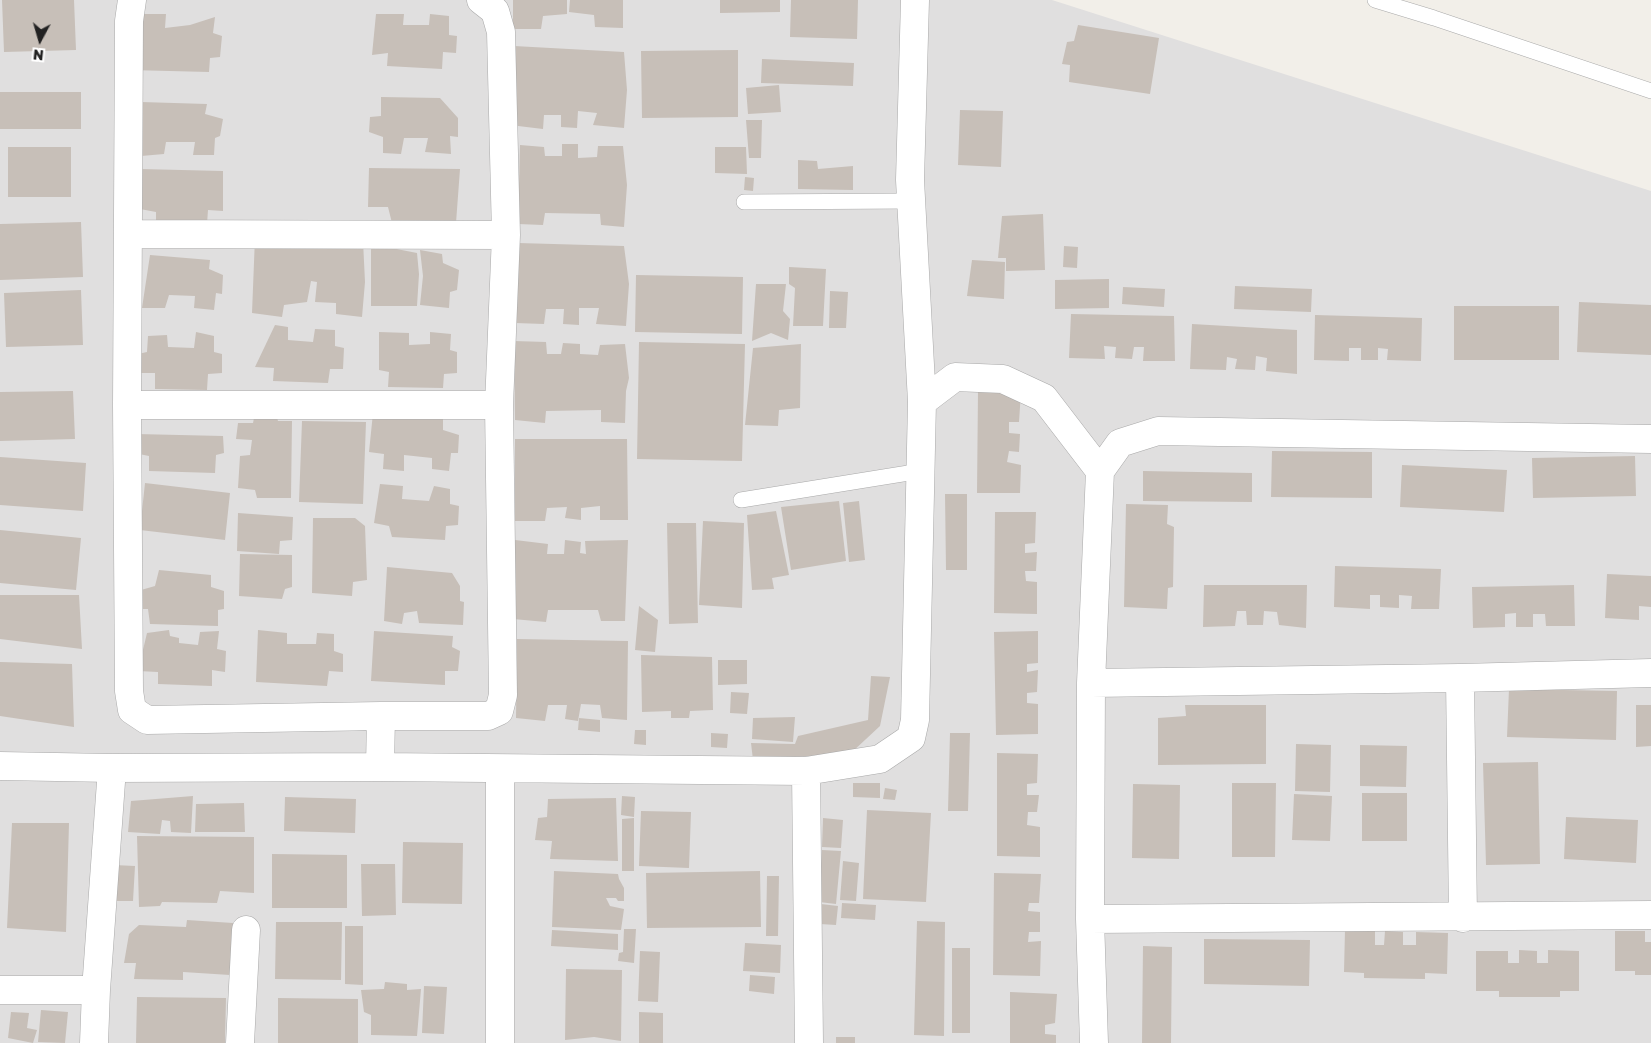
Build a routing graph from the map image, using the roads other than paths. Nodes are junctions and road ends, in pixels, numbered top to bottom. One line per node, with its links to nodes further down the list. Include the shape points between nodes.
1 (132, 0): 8 (street, via 129,21)
2 (481, 0): 9 (street, via 495,10 501,32)
3 (915, 0): 6 (street)
4 (1375, 0): 5 (lane)
5 (1651, 91)
6 (911, 200): 7 (lane); 10 (street)
7 (744, 202)
8 (129, 234): 9 (street); 12 (street)
9 (506, 235): 11 (street)
10 (922, 402): 14 (street); 15 (street, via 955,377 1003,379 1044,398)
11 (499, 404): 12 (street); 20 (street, via 503,695 499,711 488,716)
12 (127, 405): 20 (street, via 129,691 132,710 147,720)
13 (1651, 439): 15 (street, via 1158,431 1120,443)
14 (921, 471): 16 (lane); 25 (street, via 915,720 911,738 880,759)
15 (1100, 471): 19 (street)
16 (741, 500)
17 (1651, 674): 18 (street)
18 (1460, 678): 19 (street); 27 (street)
19 (1091, 683): 28 (street)
20 (381, 716): 22 (street)
21 (0, 766): 23 (street)
22 (380, 767): 23 (street); 24 (street)
23 (112, 768): 31 (street)
24 (500, 769): 25 (street); 34 (street)
25 (806, 771): 35 (street)
26 (1651, 915): 27 (street)
27 (1463, 918): 28 (street)
28 (1090, 919): 36 (street)
29 (246, 930): 33 (street)
30 (0, 990): 31 (street)
31 (96, 990): 32 (street)
32 (94, 1043)
33 (240, 1043)
34 (500, 1043)
35 (810, 1043)
36 (1094, 1043)

